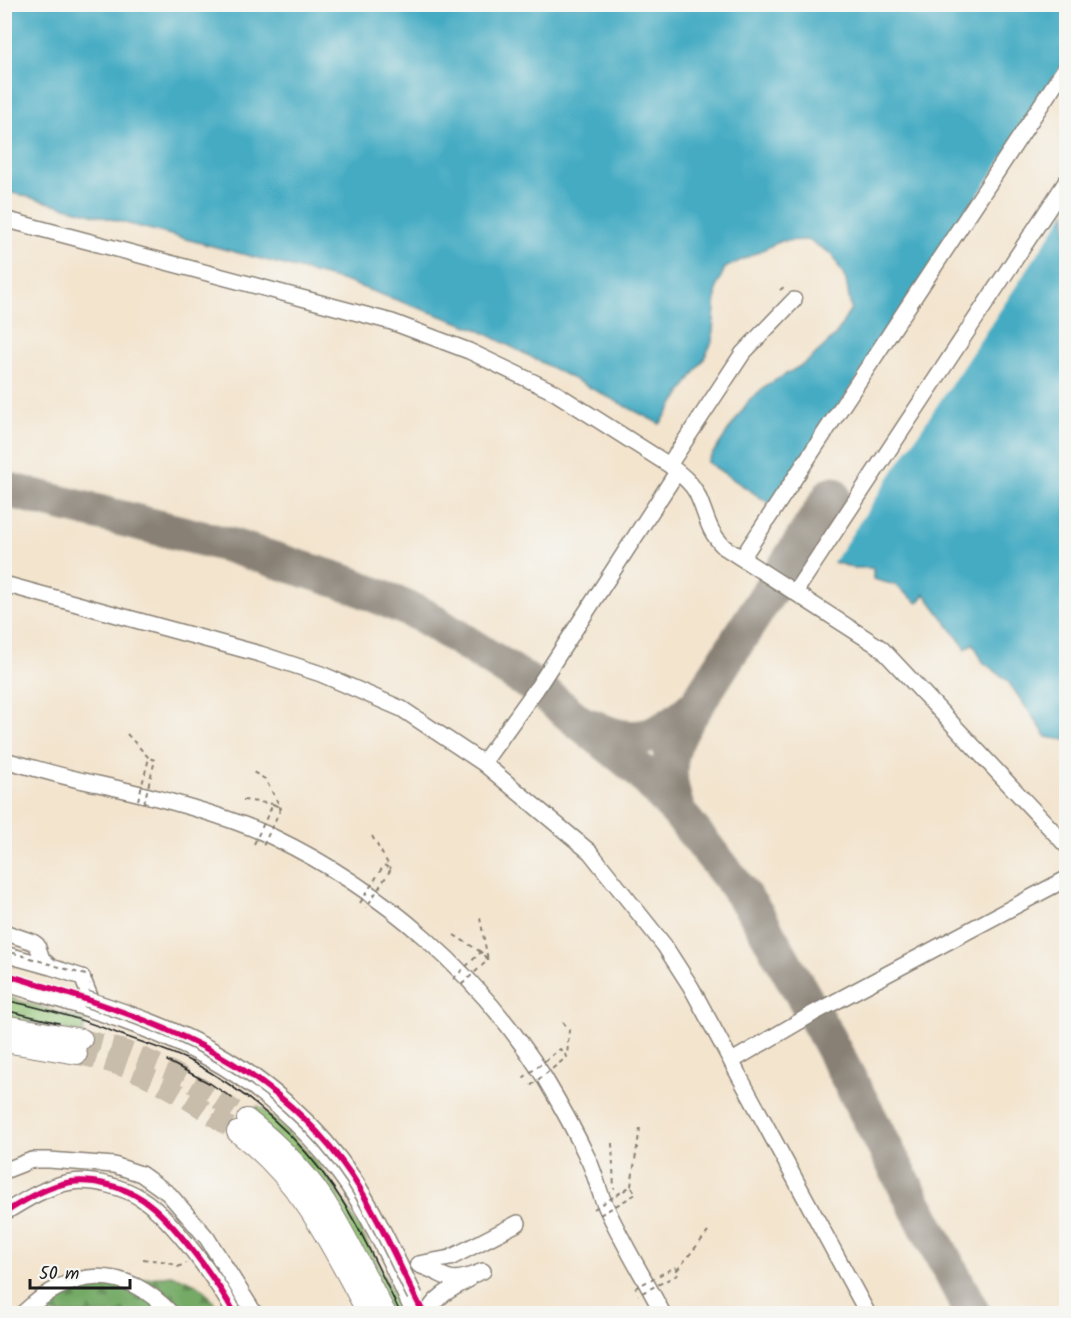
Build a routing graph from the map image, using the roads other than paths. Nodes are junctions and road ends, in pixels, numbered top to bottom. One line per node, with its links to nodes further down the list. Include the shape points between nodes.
1 (1066, 67): 6 (street)
2 (1066, 182): 8 (street)
3 (4, 219): 5 (street, via 392,322 469,351 554,392)
4 (795, 300): 5 (street, via 743,353)
5 (673, 468): 6 (street, via 695,490 713,536); 10 (street, via 537,688)
6 (742, 558): 8 (street)
7 (4, 584): 10 (street, via 321,674 402,709)
8 (795, 592): 11 (street, via 881,648)
9 (4, 760): 41 (street, via 206,812 271,837 328,867 421,934 468,980 544,1077)
10 (483, 763): 23 (street, via 590,852 664,945)
11 (1066, 845)
12 (1066, 879): 23 (street)
13 (4, 932): 15 (street, via 33,942)
14 (4, 952): 15 (street)
15 (51, 966): 17 (street)
16 (4, 974): 33 (street, bridge, via 183,1035 270,1090 308,1124 353,1178)
17 (84, 980): 19 (street); 20 (street, via 93,981)
18 (4, 983): 19 (street)
19 (96, 1011): 20 (street)
20 (113, 1018): 31 (street, via 205,1056 277,1107 340,1175)
21 (4, 1025): 22 (main road, via 79,1047)
22 (4, 1041)
23 (732, 1061): 42 (street)
24 (73, 1161): 25 (street, via 32,1160); 26 (street); 37 (street, via 114,1165 141,1174 170,1194 207,1238)
25 (4, 1171)
26 (71, 1182): 27 (street, via 38,1193); 36 (street, via 114,1187 140,1197 196,1256)
27 (4, 1213)
28 (518, 1223): 29 (street)
29 (450, 1258): 30 (street); 32 (street)
30 (418, 1264): 31 (street, via 398,1268); 32 (street)
31 (392, 1265): 40 (street)
32 (441, 1275): 33 (street); 33 (street, via 458,1280 483,1271 440,1296)
33 (427, 1311)
34 (22, 1314): 35 (street, via 56,1288 100,1277 122,1279 145,1290)
35 (172, 1314)
36 (235, 1314)
37 (255, 1314)
38 (368, 1314): 39 (main road, via 317,1219 242,1125 271,1138 325,1202)
39 (386, 1314)
40 (414, 1314)
41 (663, 1314)
42 (868, 1314)

